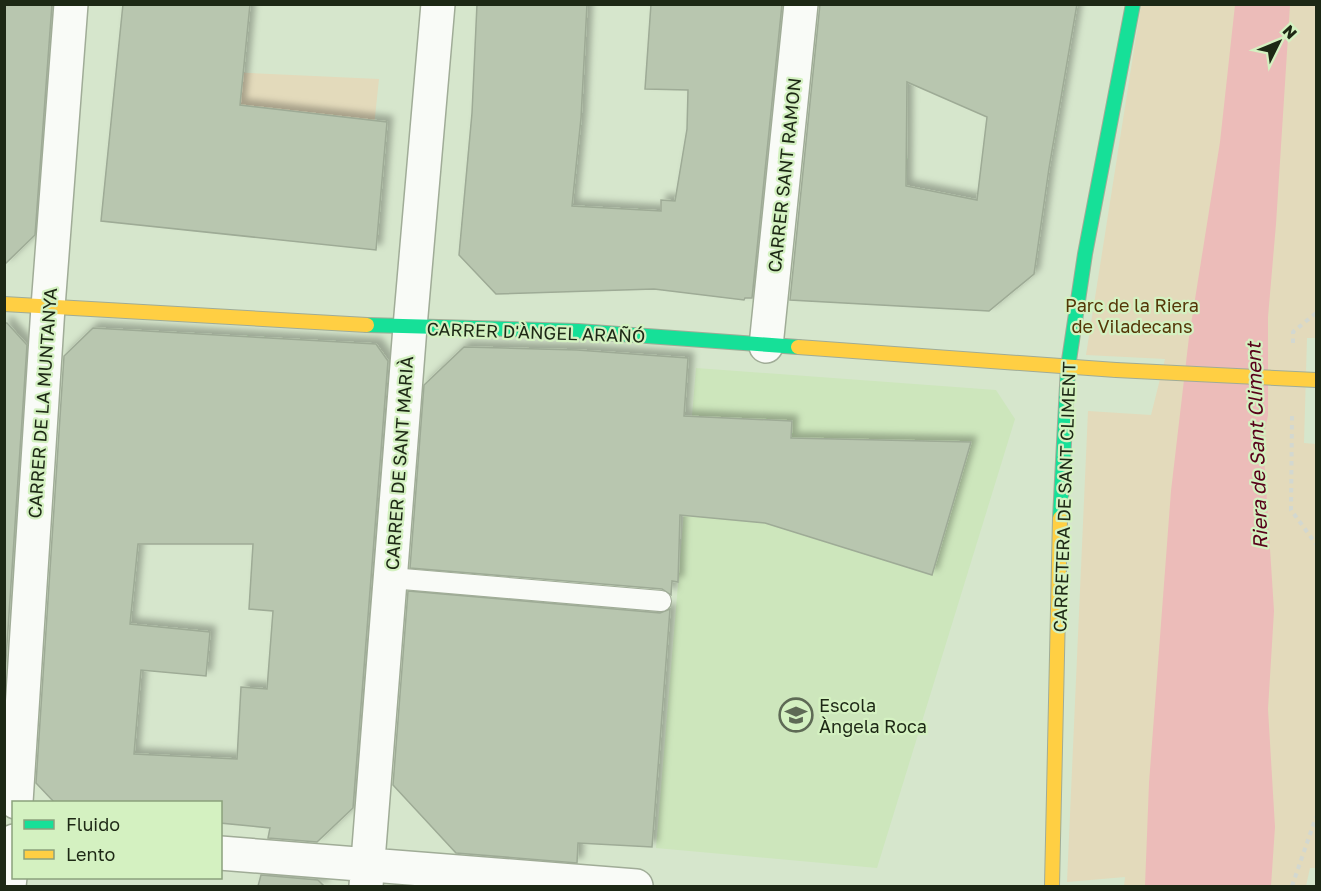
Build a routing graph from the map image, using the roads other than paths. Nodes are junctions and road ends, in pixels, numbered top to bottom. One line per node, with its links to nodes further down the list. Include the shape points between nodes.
1 (72, 4): 6 (street, CARRER DE LA MUNTANYA)
2 (438, 4): 7 (street, CARRER DE SANT MARIÀ)
3 (801, 4): 8 (street, CARRER SANT RAMON)
4 (1133, 4): 9 (street, CARRETERA DE SANT CLIMENT, via 1085,254)
5 (4, 304): 6 (street, CARRER D'ÀNGEL ARAÑÓ)
6 (48, 307): 7 (street, CARRER D'ÀNGEL ARAÑÓ); 13 (street, CARRER DE LA MUNTANYA)
7 (410, 327): 8 (street, CARRER D'ÀNGEL ARAÑÓ, via 578,331); 11 (street, CARRER DE SANT MARIÀ)
8 (766, 346): 9 (street, CARRER D'ÀNGEL ARAÑÓ)
9 (1068, 367): 10 (street, CARRER D'ÀNGEL ARAÑÓ, bridge); 19 (street, CARRETERA DE SANT CLIMENT, via 1059,547)
10 (1317, 380)
11 (391, 578): 12 (lane); 16 (street, CARRER DE SANT MARIÀ)
12 (661, 601)
13 (16, 801)
14 (222, 853): 16 (street)
15 (12, 858): 17 (street)
16 (367, 875): 18 (street)
17 (9, 886)
18 (636, 886)
19 (1052, 886)

